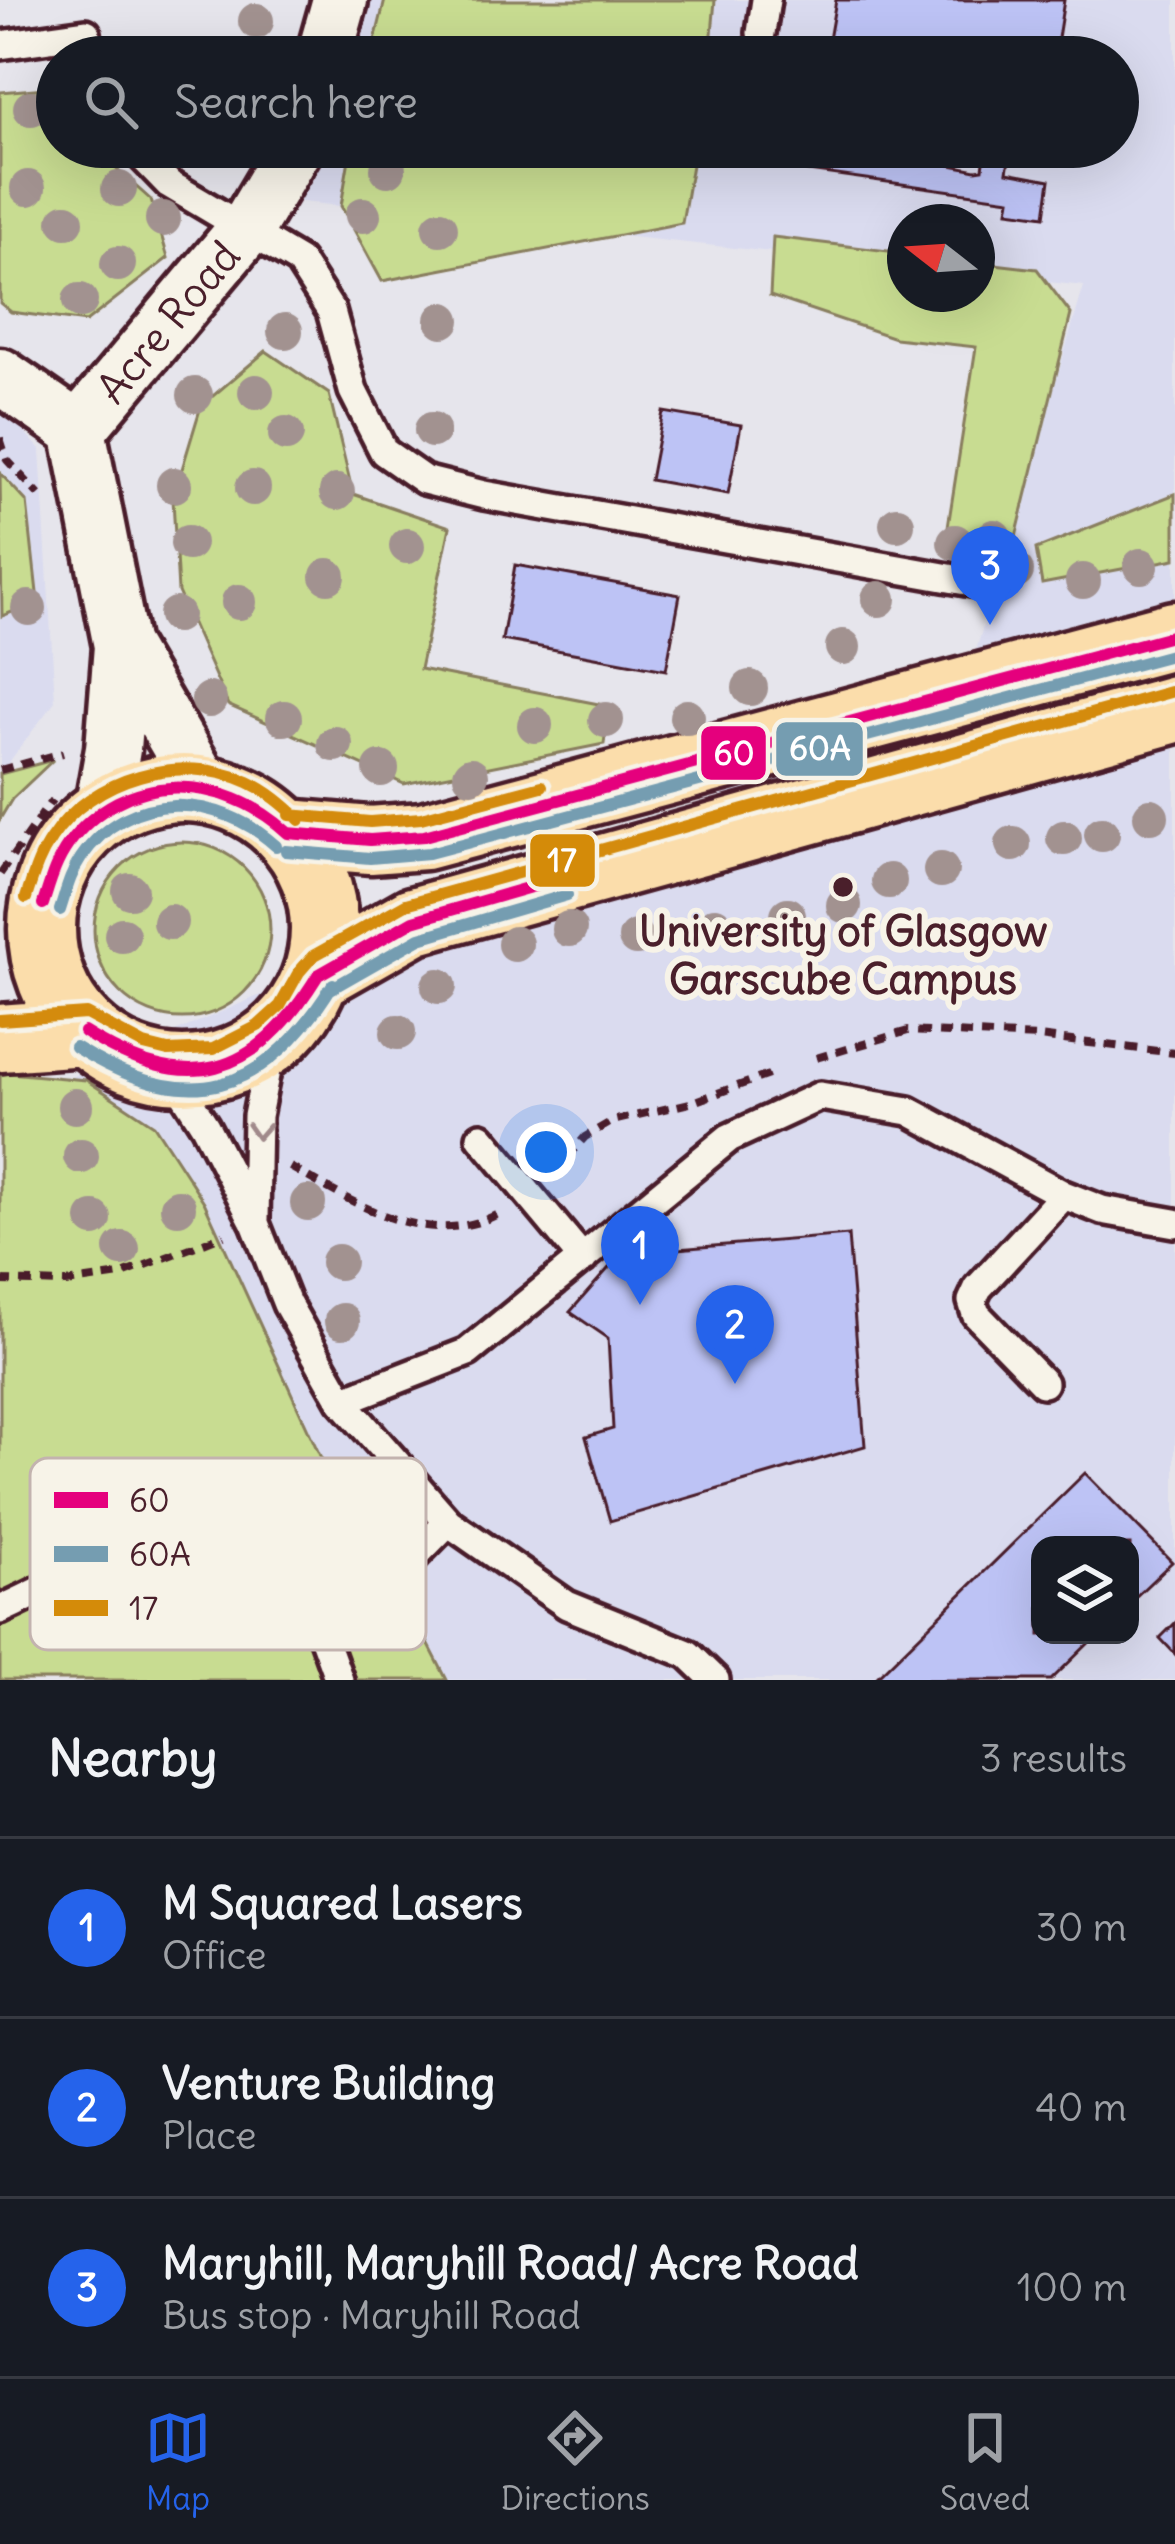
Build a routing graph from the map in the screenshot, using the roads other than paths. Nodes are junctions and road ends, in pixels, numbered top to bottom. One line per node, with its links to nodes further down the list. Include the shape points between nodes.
1 (340, 0): 4 (street)
2 (766, 0): 3 (lane)
3 (761, 33)
4 (330, 36)
5 (36, 40): 6 (lane)
6 (0, 45)
7 (153, 168): 9 (lane)
8 (283, 168): 9 (street, Acre Road)
9 (248, 228): 11 (street, Acre Road); 12 (lane, via 299,261 331,310 353,392 384,452 424,480)
10 (0, 376): 11 (street)
11 (78, 430): 14 (street, Acre Road)
12 (983, 584)
13 (1175, 634): 18 (main road, via 424,836)
14 (121, 646): 16 (street, Acre Road); 17 (street, Acre Road, via 113,749)
15 (1175, 710): 20 (main road, via 413,921)
16 (205, 788): 17 (main road); 18 (main road, via 250,804)
17 (82, 799): 19 (main road, via 74,837 54,868)
18 (288, 833): 20 (main road, via 315,875 325,925)
19 (14, 904): 21 (main road)
20 (318, 975): 23 (main road)
21 (84, 1032): 22 (main road); 24 (main road, via 139,1065)
22 (0, 1038)
23 (272, 1040): 24 (main road, via 207,1070); 27 (lane, one-way to 27, via 257,1116)
24 (170, 1071): 27 (lane)
25 (481, 1137): 29 (lane)
26 (1064, 1195): 28 (lane); 29 (lane, via 909,1112 820,1096 729,1138); 30 (lane, via 971,1301)
27 (255, 1223): 31 (lane, via 287,1304)
28 (1175, 1223)
29 (583, 1259): 31 (lane, via 468,1352)
30 (1043, 1383)
31 (342, 1402): 32 (lane)
32 (391, 1458)
33 (426, 1497): 34 (lane)
34 (448, 1522): 35 (lane); 40 (lane, via 567,1606 688,1654)
35 (426, 1544)
36 (30, 1597): 37 (lane)
37 (0, 1610)
38 (328, 1650): 39 (lane)
39 (339, 1680)
40 (716, 1680)

